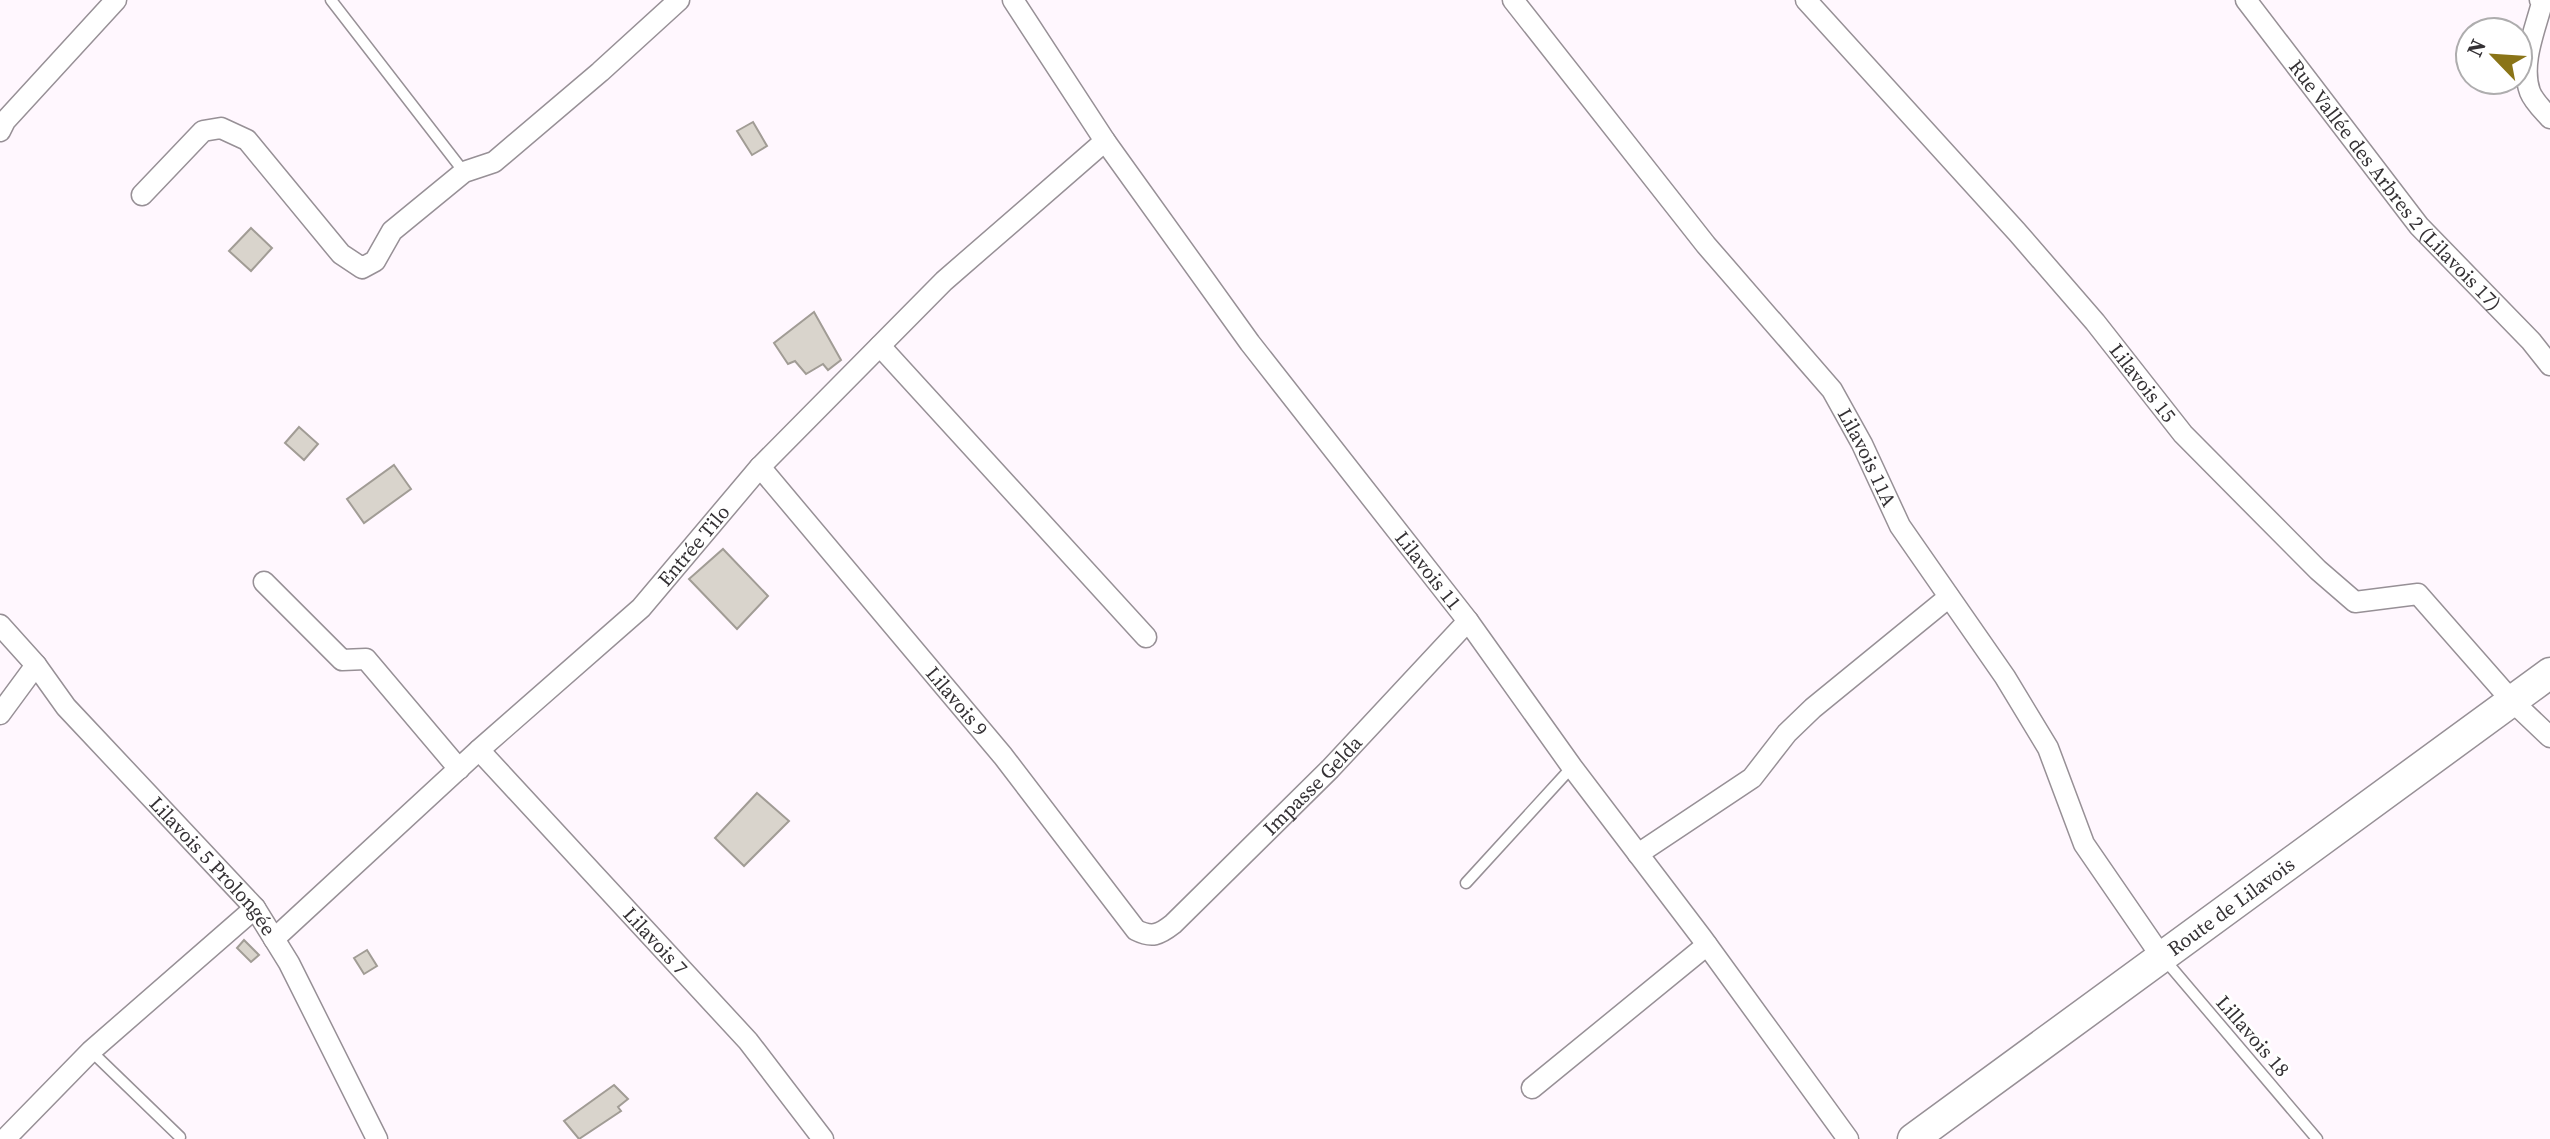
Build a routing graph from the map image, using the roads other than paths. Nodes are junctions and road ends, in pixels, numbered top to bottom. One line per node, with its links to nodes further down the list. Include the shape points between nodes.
1 (331, 0): 12 (lane)
2 (679, 0): 12 (street, via 494,162)
3 (1013, 0): 11 (street, Lilavois 11)
4 (1514, 0): 18 (street, Lilavois 11A, via 1706,245 1832,390 1900,526)
5 (1806, 0): 24 (street, Lilavois 15, via 2017,232 2183,434 2318,570 2355,602 2418,594)
6 (2246, 0): 15 (street, Rue Vallée des Arbres 2 (Lilavois 17), via 2419,226)
7 (2540, 0): 9 (street, via 2527,73 2531,94)
8 (111, 2): 10 (street)
9 (2550, 118)
10 (2, 123)
11 (1105, 141): 14 (street, Entrée Tilo, via 944,281); 19 (street, Lilavois 11, via 1250,343)
12 (464, 172): 13 (street, via 392,231 375,261 362,268 341,254 247,140 221,128 203,131)
13 (142, 195)
14 (880, 346): 16 (street, Entrée Tilo); 21 (street)
15 (2550, 365)
16 (760, 467): 27 (street, Entrée Tilo, via 641,608); 33 (street, Lilavois 9, via 1003,756 1136,930)
17 (264, 582): 29 (street, via 342,660 366,659)
18 (1949, 597): 30 (street, via 1813,708 1752,778); 36 (street, Lilavois 11A, via 2048,748 2084,844)
19 (1468, 621): 28 (street, Lilavois 11); 33 (street, Impasse Gelda, via 1330,769 1173,924)
20 (0, 625): 22 (street, Lilavois 5 Prolongée)
21 (1146, 637)
22 (36, 665): 25 (street); 32 (street, Lilavois 5 Prolongée, via 66,707)
23 (2550, 673): 24 (main road, Route de Lilavois)
24 (2512, 701): 26 (street); 36 (main road, Route de Lilavois)
25 (0, 714)
26 (2550, 737)
27 (479, 750): 29 (street, Entrée Tilo); 42 (street, Lilavois 7, via 748,1041)
28 (1572, 767): 30 (street, Lilavois 11); 31 (lane)
29 (459, 769): 34 (street, Entrée Tilo)
30 (1638, 854): 35 (street, Lilavois 11)
31 (1466, 883)
32 (255, 908): 34 (street, Lilavois 5 Prolongée); 37 (street)
33 (1148, 936)
34 (274, 939): 41 (street, Lilavois 5 Prolongée)
35 (1707, 945): 38 (street); 43 (street, Lilavois 11)
36 (2161, 956): 44 (main road, Route de Lilavois); 45 (lane, Lillavois 18)
37 (91, 1051): 39 (lane); 40 (street)
38 (1532, 1088)
39 (180, 1137)
40 (5, 1139)
41 (377, 1139)
42 (823, 1139)
43 (1848, 1139)
44 (1913, 1139)
45 (2317, 1139)

